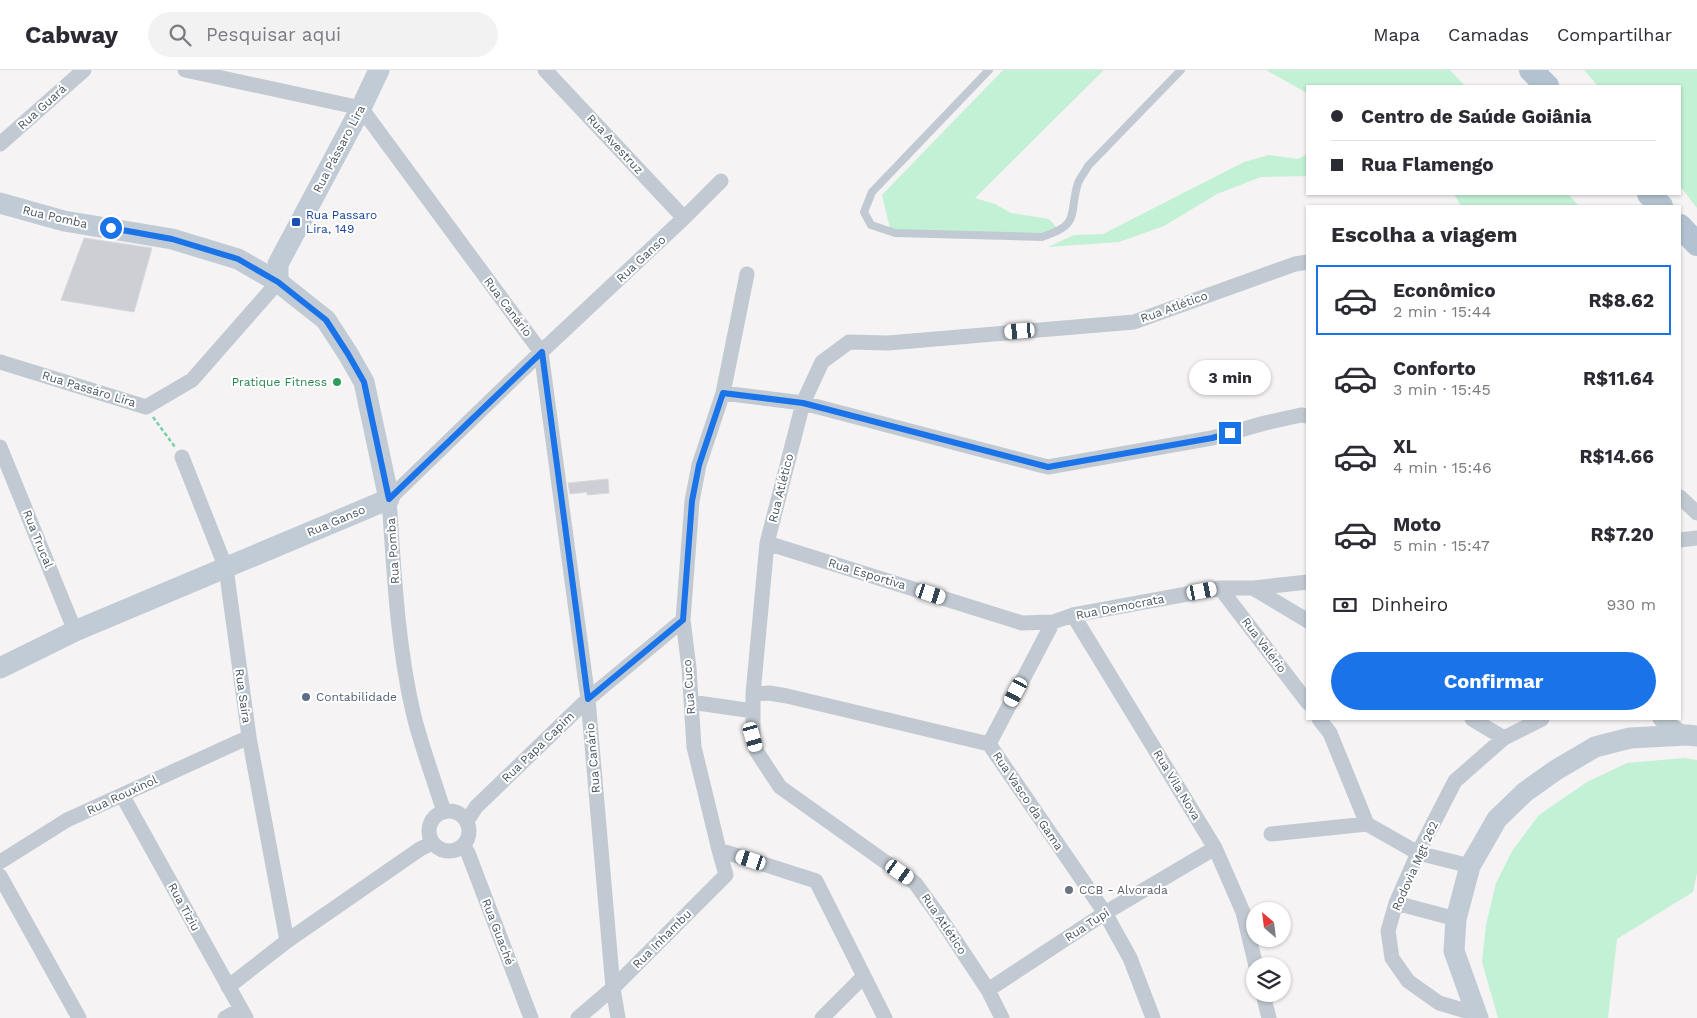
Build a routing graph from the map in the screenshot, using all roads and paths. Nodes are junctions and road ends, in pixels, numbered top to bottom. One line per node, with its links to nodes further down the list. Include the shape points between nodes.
1 (84, 70): 10 (street, Rua Guará)
2 (186, 70): 9 (street)
3 (379, 70): 9 (street, Rua Pássaro Lira)
4 (545, 70): 15 (street, Rua Avestruz)
5 (989, 70): 6 (lane, via 872,192 864,212 871,225 895,234 1042,237 1060,231 1072,217 1078,182 1088,166)
6 (1181, 70)
7 (1531, 70): 8 (main road)
8 (1546, 85)
9 (361, 108): 20 (street, Rua Pássaro Lira, via 278,264); 21 (street, Rua Canário)
10 (0, 144)
11 (721, 181): 15 (street, Rua Ganso)
12 (1650, 195): 14 (main road)
13 (0, 203): 20 (street, Rua Pomba, via 64,221 172,239 238,259)
14 (1660, 205)
15 (684, 218): 21 (street, Rua Ganso)
16 (1681, 227): 17 (main road)
17 (1697, 244)
18 (1306, 262): 24 (street, Rua Atlético, via 1134,322 888,343 849,342 822,362)
19 (748, 274): 23 (street, Rua Cuco)
20 (278, 282): 25 (street, Rua Passáro Lira, via 192,380); 30 (street, Rua Pomba, via 326,320 364,382)
21 (542, 352): 30 (street, Rua Ganso); 47 (street, Rua Canário)
22 (0, 362): 25 (street, Rua Passáro Lira)
23 (723, 393): 24 (street); 41 (street, Rua Cuco, via 699,465 692,501)
24 (803, 403): 26 (street, via 1048,467 1212,438); 35 (street, Rua Atlético)
25 (146, 407): 28 (path)
26 (1306, 416)
27 (0, 447): 29 (street, Rua Trucal)
28 (182, 457): 36 (street, Rua Saíra)
29 (4, 466): 44 (street, Rua Trucal)
30 (389, 499): 36 (street, Rua Ganso); 60 (street, Rua Pomba, via 407,678 414,714)
31 (1681, 499): 32 (street)
32 (1697, 513)
33 (1697, 538): 34 (street)
34 (1681, 540)
35 (768, 543): 43 (street, Rua Esportiva, via 1022,623); 46 (street, Rua Atlético)
36 (226, 568): 44 (street, Rua Ganso); 56 (street, Rua Saíra)
37 (1306, 582): 39 (street, Rua Democrata)
38 (1220, 588): 39 (street, Rua Democrata); 40 (street, Rua Democrata); 48 (street, Rua Valério)
39 (1253, 588): 42 (street)
40 (1073, 615): 43 (street, Rua Democrata); 66 (street, Rua Vila Nova)
41 (683, 620): 47 (street, Rua Papa Capim); 49 (street, Rua Cuco)
42 (1306, 620)
43 (1053, 622): 58 (street)
44 (76, 631): 45 (street, Rua Ganso)
45 (0, 668)
46 (753, 694): 50 (street, Rua Atlético); 58 (street, Rua Vasco da Gama, via 770,692)
47 (588, 699): 61 (street, Rua Papa Capim, via 476,807); 79 (street, Rua Canário)
48 (1306, 700)
49 (691, 702): 50 (street); 67 (street, Rua Cuco, via 694,747)
50 (753, 712): 80 (street, Rua Atlético, via 757,752 780,787 915,883)
51 (1320, 720): 62 (street, via 1330,733)
52 (1474, 720): 57 (street)
53 (1540, 720): 57 (street, Rodovia Mgt 262)
54 (1662, 720): 55 (street)
55 (1692, 736): 70 (street, via 1630,738 1595,747 1525,792 1497,819)
56 (249, 737): 59 (street, Rua Rouxinol); 75 (street, Rua Saíra)
57 (1504, 738): 68 (street, Rodovia Mgt 262, via 1455,781)
58 (989, 744): 73 (street, Rua Vasco da Gama)
59 (122, 795): 69 (street, Rua Rouxinol, via 68,820); 78 (street, Rua Tiziu)
60 (444, 812): 61 (street, via 457,812); 64 (street, via 430,824 428,831)
61 (467, 821): 65 (street, via 469,834)
62 (1367, 824): 63 (street); 68 (street)
63 (1271, 834)
64 (432, 843): 65 (street, via 447,852); 75 (street)
65 (464, 846): 86 (street, Rua Guaché)
66 (1215, 848): 73 (street, Rua Tupi); 76 (street, Rua Vila Nova, via 1243,912)
67 (719, 850): 77 (street, via 816,881); 79 (street, Rua Inhambu, via 726,875)
68 (1418, 853): 70 (street); 72 (street, Rodovia Mgt 262)
69 (0, 862)
70 (1470, 866): 74 (street)
71 (0, 876): 84 (street)
72 (1396, 903): 74 (street); 83 (street, Rodovia Mgt 262, via 1388,931 1392,958 1408,980 1439,1003)
73 (1105, 912): 80 (street, Rua Tupi); 92 (street, Rua Vasco da Gama, via 1130,958)
74 (1456, 919): 83 (street, via 1454,951)
75 (287, 941): 78 (street)
76 (1254, 957)
77 (864, 976): 89 (street); 90 (street)
78 (228, 987): 82 (street, Rua Tiziu)
79 (613, 988): 87 (street, Rua Inhambu); 88 (street, Rua Canário)
80 (988, 990): 91 (street, Rua Atlético)
81 (1265, 1002): 93 (street)
82 (243, 1014): 85 (street)
83 (1477, 1016)
84 (79, 1018)
85 (225, 1018)
86 (531, 1018)
87 (578, 1018)
88 (618, 1018)
89 (822, 1018)
90 (885, 1018)
91 (1002, 1018)
92 (1153, 1018)
93 (1269, 1018)

